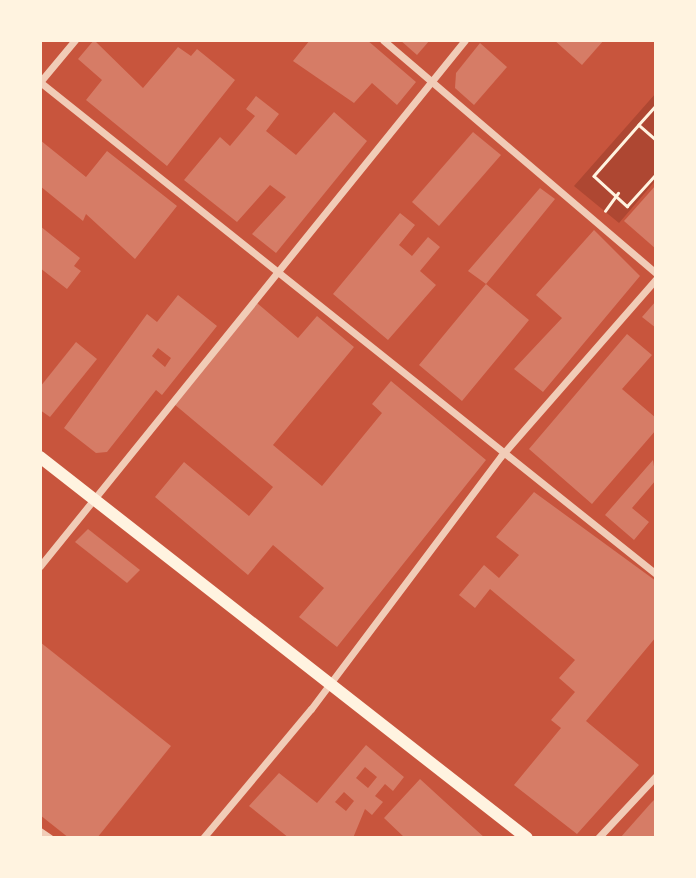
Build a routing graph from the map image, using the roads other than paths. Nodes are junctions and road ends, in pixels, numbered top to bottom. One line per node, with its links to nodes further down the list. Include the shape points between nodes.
1 (75, 40): 5 (street)
2 (383, 40): 4 (street)
3 (465, 40): 4 (street)
4 (432, 81): 6 (street); 7 (street)
5 (40, 82): 6 (street)
6 (277, 270): 9 (street); 11 (street)
7 (656, 273)
8 (656, 279): 9 (street)
9 (501, 456): 13 (street); 14 (street)
10 (40, 457): 11 (main road)
11 (93, 498): 12 (street); 14 (main road)
12 (40, 566)
13 (656, 574)
14 (331, 682): 18 (street); 19 (main road)
15 (656, 776): 20 (street)
16 (40, 831): 17 (street)
17 (50, 838)
18 (202, 838)
19 (527, 838)
20 (598, 838)

